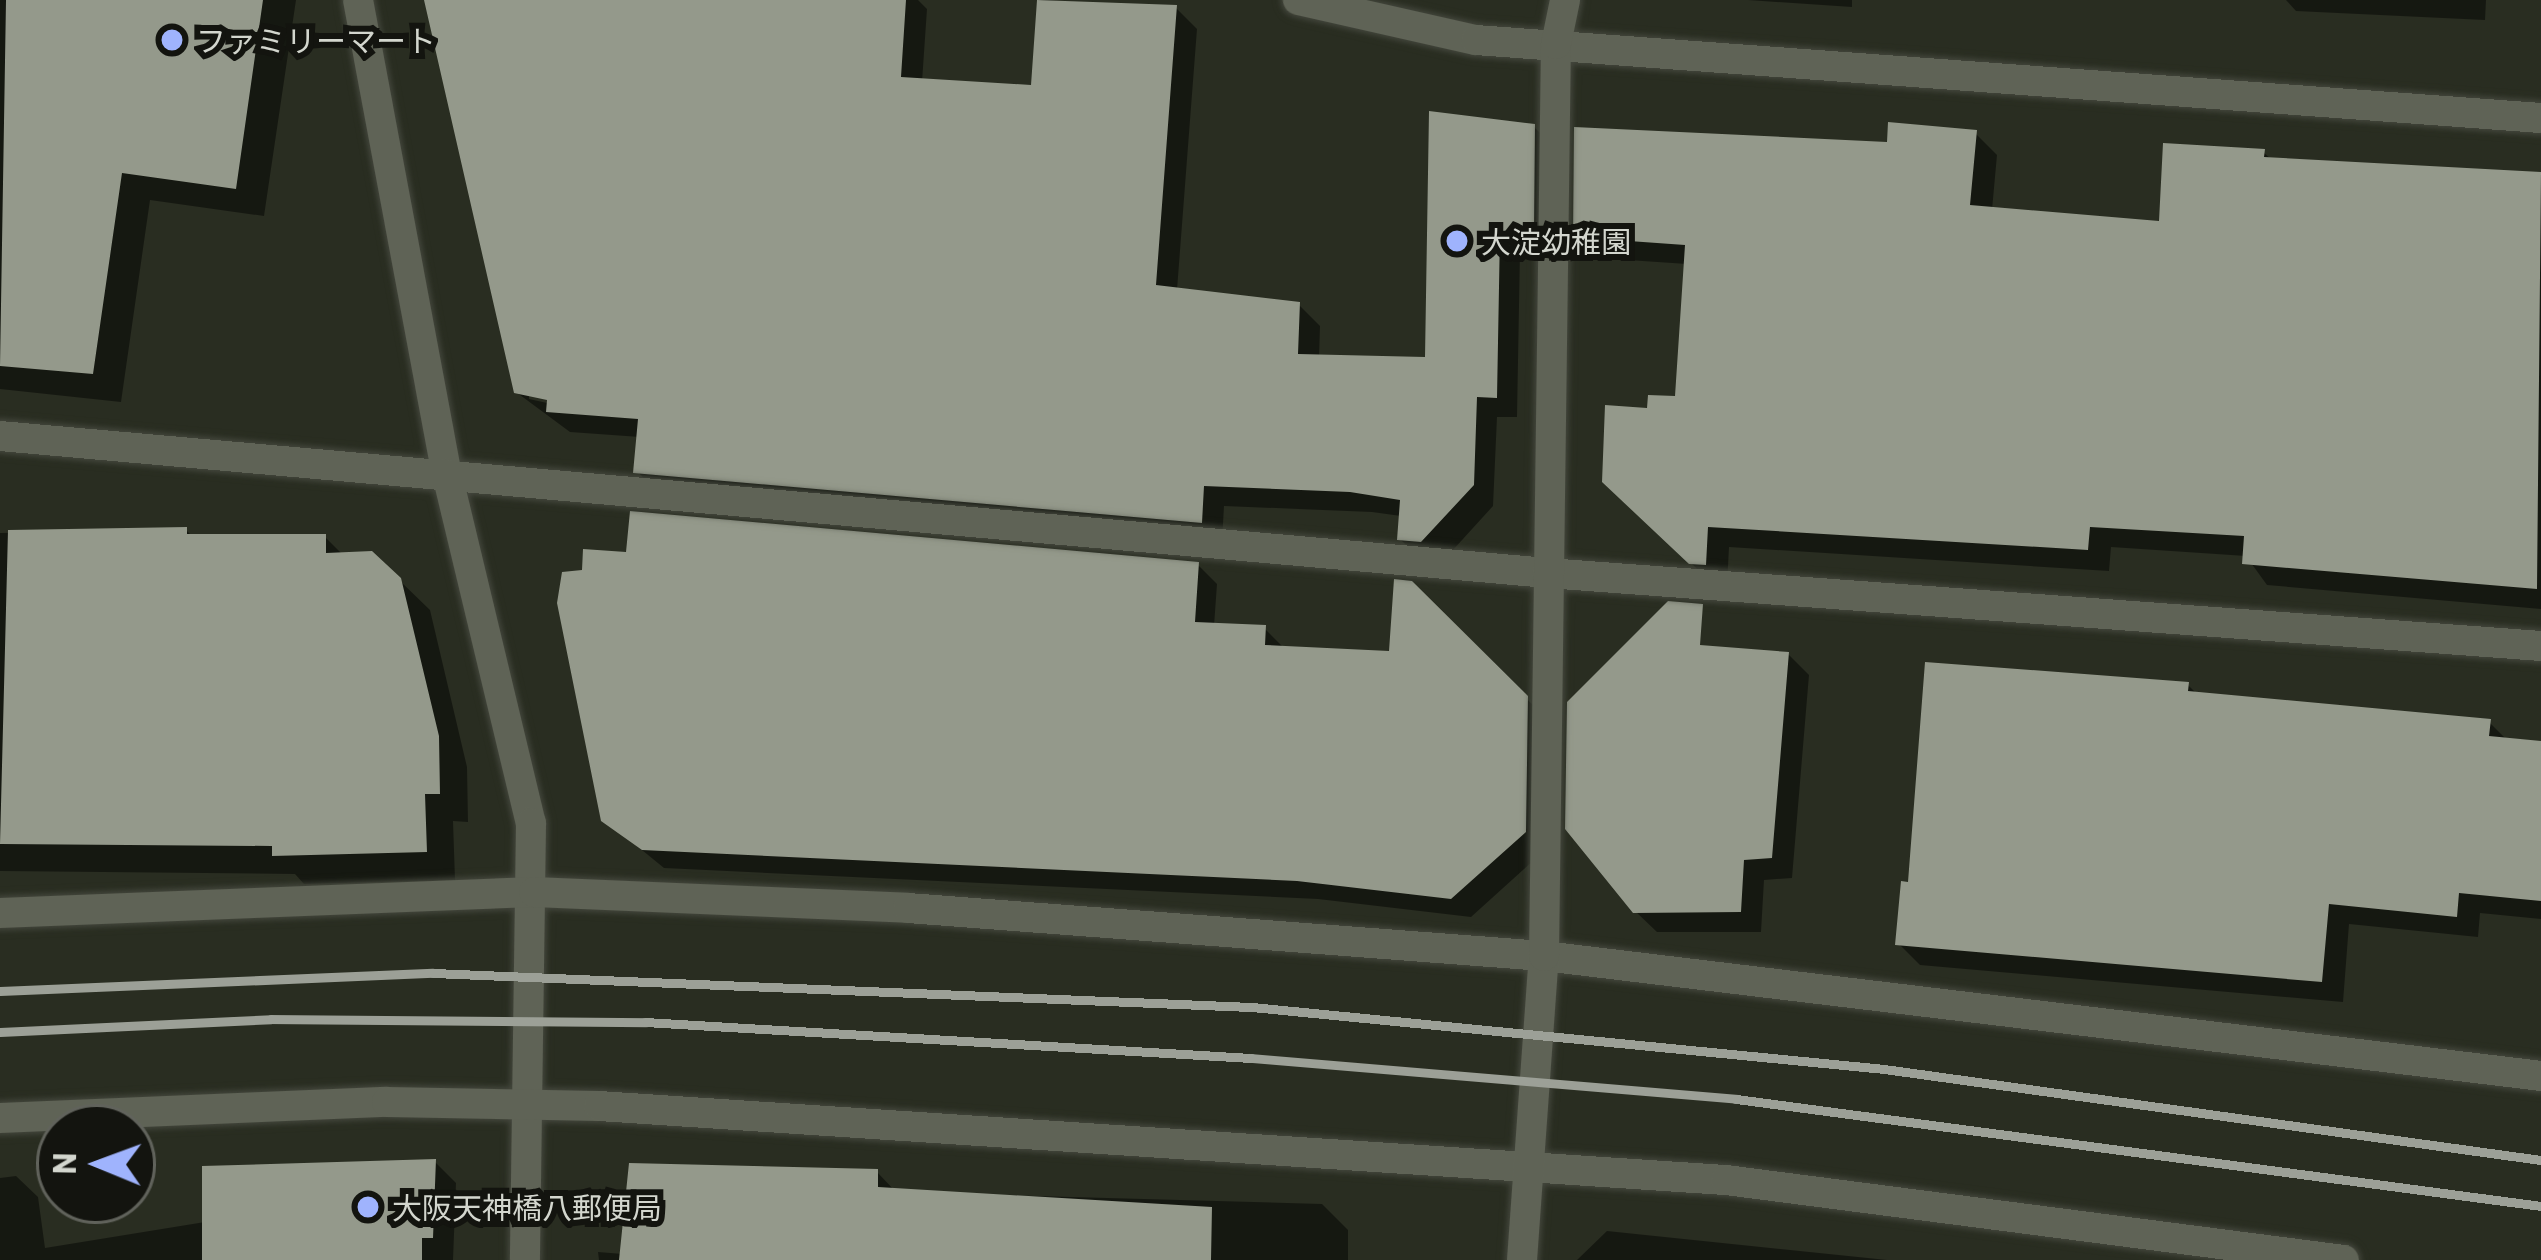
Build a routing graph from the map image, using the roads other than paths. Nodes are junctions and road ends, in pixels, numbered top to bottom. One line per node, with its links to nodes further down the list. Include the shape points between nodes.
1 (358, 0): 7 (street)
2 (1298, 0): 4 (street, via 1476,40)
3 (1565, 0): 4 (street)
4 (1556, 44): 5 (street); 8 (street)
5 (2541, 118)
6 (0, 436): 7 (street)
7 (447, 474): 8 (street); 10 (street, via 531,823)
8 (1547, 573): 9 (street); 12 (street)
9 (2541, 646)
10 (534, 892): 11 (street); 12 (street, via 908,908); 14 (street)
11 (0, 913)
12 (1544, 956): 13 (street); 16 (street)
13 (2541, 1076)
14 (526, 1103): 15 (street); 16 (street); 17 (street)
15 (0, 1118)
16 (1525, 1165): 18 (street); 19 (street, via 1726,1180)
17 (525, 1260)
18 (1522, 1260)
19 (2344, 1260)

